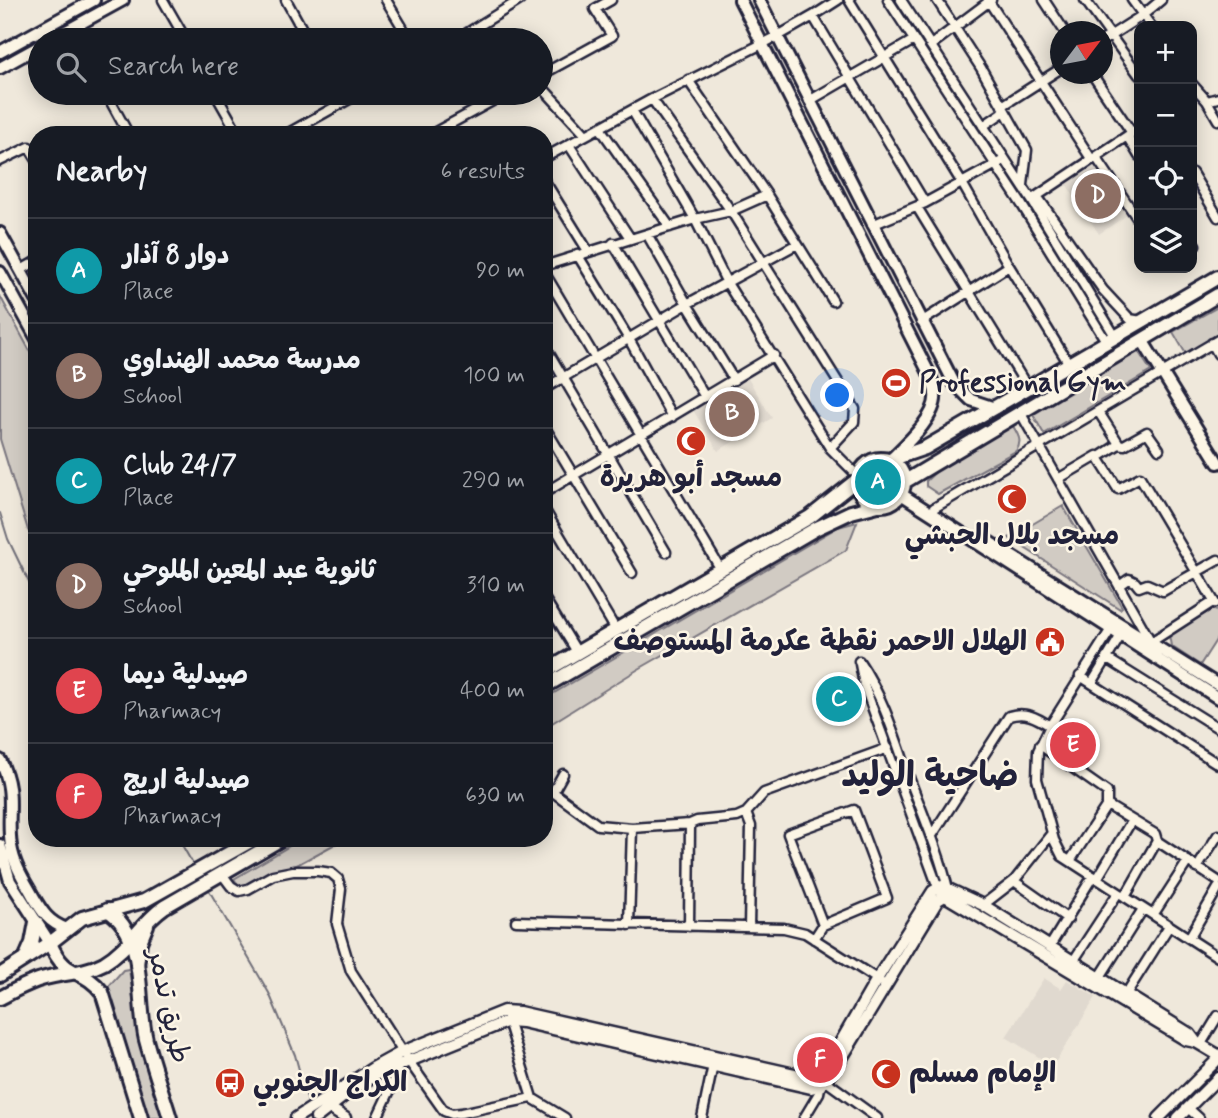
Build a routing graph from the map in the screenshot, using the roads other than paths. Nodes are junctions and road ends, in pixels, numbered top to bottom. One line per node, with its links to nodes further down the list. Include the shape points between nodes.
1 (94, 0): 26 (main road)
2 (123, 0): 27 (main road)
3 (163, 0): 28 (street)
4 (286, 0): 29 (street)
5 (386, 0): 30 (street)
6 (520, 0): 31 (street)
7 (611, 0): 43 (street, via 595,9 612,36)
8 (740, 0): 37 (main road)
9 (759, 0): 33 (main road)
10 (838, 0): 21 (street)
11 (849, 0): 41 (street)
12 (888, 0): 36 (street)
13 (901, 0): 38 (street)
14 (937, 0): 25 (street)
15 (1044, 0): 22 (street)
16 (1085, 0): 23 (street)
17 (1132, 0): 20 (street)
18 (1161, 0): 20 (street)
19 (989, 1): 25 (street); 48 (street)
20 (1143, 15): 24 (street); 32 (street)
21 (813, 16): 33 (street); 45 (street)
22 (1058, 21)
23 (1101, 21)
24 (1147, 21)
25 (955, 27): 38 (street); 60 (street)
26 (43, 28)
27 (72, 28)
28 (179, 28)
29 (301, 28)
30 (403, 28)
31 (475, 28)
32 (1113, 34)
33 (778, 36): 37 (street); 54 (main road)
34 (28, 37): 39 (main road)
35 (1113, 38): 44 (street)
36 (914, 40): 41 (street); 77 (street)
37 (762, 42): 47 (street); 144 (main road, via 931,377 936,396 931,413)
38 (930, 45): 67 (street)
39 (0, 52)
40 (28, 53): 42 (main road)
41 (883, 57): 45 (street); 79 (street)
42 (0, 68)
43 (553, 68)
44 (1134, 68)
45 (850, 75): 54 (street); 84 (street)
46 (1050, 76): 48 (street)
47 (688, 80): 53 (street); 82 (street)
48 (1041, 82): 60 (street); 74 (street)
49 (1099, 84): 69 (street)
50 (1197, 92): 55 (street)
51 (1218, 98): 55 (street)
52 (553, 99): 70 (street)
53 (652, 99): 61 (street); 85 (street)
54 (809, 101): 89 (main road)
55 (1207, 101): 62 (street)
56 (113, 105): 63 (street)
57 (222, 105): 64 (street)
58 (337, 105): 65 (street)
59 (485, 105): 66 (street)
60 (1004, 108): 67 (street); 80 (street, via 1027,150)
61 (632, 110): 68 (street); 88 (street)
62 (1218, 120)
63 (125, 126)
64 (234, 126)
65 (301, 126)
66 (446, 126)
67 (983, 126): 75 (street)
68 (600, 128): 70 (street); 90 (street)
69 (1133, 133): 74 (street)
70 (585, 134): 71 (street)
71 (569, 145): 73 (street); 93 (street)
72 (28, 147): 76 (street)
73 (553, 153)
74 (1094, 158): 83 (street); 86 (street)
75 (1005, 159): 77 (street); 80 (street)
76 (0, 161)
77 (995, 164): 79 (street); 117 (street)
78 (1197, 181): 87 (street)
79 (962, 183): 84 (street); 101 (street)
80 (1023, 186): 83 (street)
81 (553, 195): 96 (street)
82 (767, 195): 85 (street); 95 (street)
83 (1034, 197): 113 (street, via 1103,290 1130,319); 117 (street)
84 (921, 205): 89 (street); 108 (street)
85 (732, 211): 88 (street); 99 (street)
86 (1134, 214)
87 (1218, 217)
88 (695, 219): 90 (street); 106 (street)
89 (872, 225): 114 (main road)
90 (670, 227): 92 (street)
91 (0, 233): 102 (main road)
92 (647, 233): 93 (street); 111 (street)
93 (631, 238): 94 (street)
94 (613, 243): 96 (street); 112 (street)
95 (797, 244): 99 (street); 110 (street)
96 (588, 251): 97 (street)
97 (578, 254): 98 (street); 116 (street)
98 (553, 263)
99 (764, 263): 106 (street); 139 (street, via 855,410 854,422)
100 (28, 266): 102 (street)
101 (1009, 267): 108 (street); 124 (street)
102 (21, 270): 105 (main road)
103 (0, 272): 115 (main road)
104 (1218, 277): 113 (main road)
105 (28, 283)
106 (727, 283): 111 (street); 121 (street)
107 (553, 287): 122 (street)
108 (969, 293): 114 (street); 129 (street)
109 (1218, 295): 118 (main road)
110 (833, 301)
111 (687, 304): 112 (street); 127 (street)
112 (659, 321): 116 (street); 130 (street)
113 (1141, 321): 117 (main road)
114 (922, 322): 131 (main road, via 954,383 971,400)
115 (28, 323)
116 (629, 339): 122 (street); 134 (street)
117 (1110, 339): 124 (main road)
118 (1142, 340): 125 (main road); 133 (main road)
119 (1215, 342): 120 (street); 125 (street)
120 (1218, 354)
121 (774, 355): 127 (street); 139 (street)
122 (596, 358): 126 (street); 135 (street)
123 (553, 360): 126 (street)
124 (1069, 364): 129 (main road)
125 (1162, 373): 132 (street); 143 (main road)
126 (563, 377): 128 (street); 141 (street)
127 (734, 380): 130 (street)
128 (553, 383)
129 (1028, 388): 131 (main road)
130 (705, 397): 134 (street)
131 (995, 408): 144 (main road, via 925,448)
132 (1098, 411): 137 (street); 138 (street)
133 (1020, 412): 138 (street); 149 (main road)
134 (672, 417): 135 (street)
135 (640, 435): 141 (street); 155 (street)
136 (553, 441): 145 (street)
137 (1119, 444): 140 (street, via 1147,432); 142 (street)
138 (1039, 446): 147 (street); 151 (street)
139 (830, 448): 146 (street)
140 (1159, 449)
141 (608, 456): 145 (street); 153 (street)
142 (1099, 457): 147 (street); 156 (street, via 1118,489 1142,479)
143 (1217, 458)
144 (890, 460): 146 (main road, via 874,459 865,464); 149 (main road, via 901,469)
145 (573, 474): 148 (street); 157 (street)
146 (858, 478): 150 (main road, via 860,493); 155 (main road, via 810,517)
147 (1058, 480): 158 (street)
148 (553, 487)
149 (903, 488): 150 (main road, via 888,504); 151 (main road); 162 (main road)
150 (878, 505): 168 (main road, via 817,528)
151 (934, 508): 163 (main road)
152 (553, 524): 161 (street)
153 (666, 552)
154 (1218, 560): 156 (street)
155 (720, 568): 161 (main road)
156 (1196, 572): 158 (street, via 1163,591 1147,584 1139,587 1129,579); 159 (street)
157 (632, 573)
158 (1119, 586): 163 (street)
159 (1216, 603): 163 (street)
160 (553, 613): 164 (street)
161 (616, 630): 164 (main road)
162 (1116, 632): 165 (street); 167 (street); 171 (main road)
163 (1151, 642): 170 (main road)
164 (577, 652): 166 (main road)
165 (1106, 658): 169 (street); 173 (street)
166 (553, 667)
167 (1080, 676): 169 (street); 172 (street)
168 (553, 682)
169 (1092, 683): 177 (street)
170 (1218, 685)
171 (1218, 698)
172 (1050, 726): 174 (street); 187 (street, via 1033,716 1009,716)
173 (1218, 728)
174 (1040, 746): 180 (street, via 1107,792); 185 (street, via 1037,779)
175 (888, 748): 181 (street, via 764,793); 187 (street, via 859,661 872,679); 199 (street)
176 (0, 760): 179 (main road)
177 (1218, 764)
178 (563, 775): 184 (street, via 553,792 598,825)
179 (4, 784): 216 (main road, via 17,869 45,916)
180 (1107, 805): 182 (street); 192 (street)
181 (746, 813): 183 (street); 215 (street, via 751,826)
182 (1132, 820): 188 (street, via 1155,834); 196 (street)
183 (690, 824): 184 (street); 213 (street)
184 (632, 828): 211 (street)
185 (1052, 833): 192 (street, via 1062,856); 197 (street)
186 (1218, 835): 194 (street)
187 (931, 837): 199 (street)
188 (1157, 841): 193 (street); 201 (street)
189 (0, 845): 210 (main road, via 10,881)
190 (240, 847): 205 (main road, via 144,901)
191 (268, 847): 195 (main road)
192 (1070, 861): 196 (street)
193 (1188, 862): 194 (street); 207 (street)
194 (1197, 868): 198 (street)
195 (222, 874): 206 (main road); 236 (street, via 239,891 293,871 331,873 338,879 337,924 351,971)
196 (1095, 878): 201 (street); 208 (street)
197 (1014, 881): 203 (street); 208 (street)
198 (1218, 881)
199 (942, 886): 202 (street); 203 (street); 229 (street)
200 (1218, 888): 218 (street)
201 (1121, 895): 204 (street); 223 (street)
202 (946, 897): 229 (street); 234 (street, via 1186,1040)
203 (983, 905): 221 (street)
204 (1143, 909): 207 (street); 228 (street)
205 (107, 910): 216 (main road, via 82,918); 219 (main road, طريق تدمر, via 121,922)
206 (156, 912): 219 (main road); 225 (main road, via 143,935)
207 (1153, 915): 214 (street)
208 (1068, 919): 221 (street)
209 (516, 921): 211 (street)
210 (36, 922): 220 (main road); 224 (main road)
211 (629, 925): 213 (street)
212 (822, 925): 212 (street, via 887,898 854,810 788,834); 217 (street)
213 (689, 926): 215 (street)
214 (1169, 926): 218 (street); 230 (street)
215 (749, 927): 217 (street, via 784,928)
216 (67, 929): 220 (main road)
217 (814, 939): 229 (street)
218 (1189, 939): 222 (street)
219 (130, 940): 225 (main road, طريق تدمر); 226 (main road, via 105,962)
220 (50, 943): 224 (main road); 226 (main road, طريق تدمر, via 60,963)
221 (1051, 946): 223 (street)
222 (1218, 957)
223 (1074, 960): 228 (street)
224 (24, 961): 227 (main road)
225 (137, 965): 244 (main road, طريق تدمر, via 146,1041)
226 (74, 973): 231 (main road, via 35,981); 243 (main road, طريق تدمر, via 102,992)
227 (0, 975)
228 (1100, 977): 230 (street)
229 (882, 983): 239 (street)
230 (1126, 994): 234 (street)
231 (0, 999)
232 (506, 1016): 236 (street); 237 (street); 239 (street, via 519,1012); 240 (street)
233 (1218, 1016): 234 (street)
234 (1199, 1043): 235 (street)
235 (1218, 1057): 253 (street)
236 (403, 1059): 240 (street, via 440,1108 452,1114); 241 (street, via 373,1068); 248 (street)
237 (713, 1065): 239 (street, via 811,1088); 250 (street)
238 (1218, 1078): 242 (street)
239 (822, 1081): 251 (street); 252 (street)
240 (532, 1098): 249 (street)
241 (326, 1106): 245 (street); 246 (street); 247 (street)
242 (1188, 1108): 254 (street); 255 (street)
243 (141, 1118)
244 (170, 1118)
245 (296, 1118)
246 (316, 1118)
247 (345, 1118)
248 (377, 1118)
249 (565, 1118)
250 (702, 1118)
251 (804, 1118)
252 (877, 1118)
253 (1159, 1118)
254 (1178, 1118)
255 (1199, 1118)

